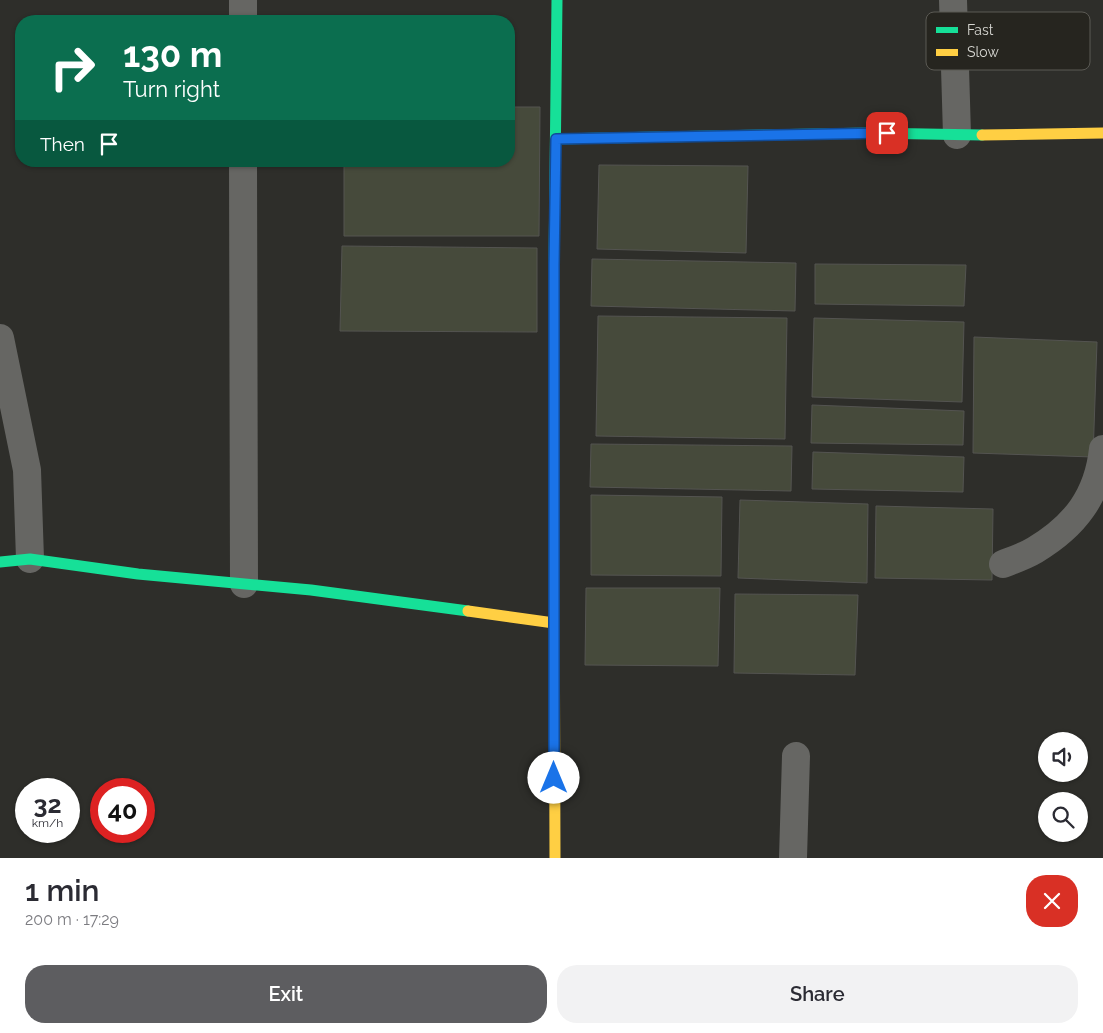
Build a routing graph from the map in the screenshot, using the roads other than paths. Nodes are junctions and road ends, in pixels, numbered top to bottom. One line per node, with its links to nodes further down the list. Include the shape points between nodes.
1 (243, 0): 3 (street)
2 (557, 0): 7 (street)
3 (243, 15)
4 (955, 70): 6 (street)
5 (1103, 133): 6 (street)
6 (957, 135): 7 (street, via 870,133)
7 (556, 139): 15 (street)
8 (243, 167): 14 (street)
9 (0, 338): 11 (street, via 27,470)
10 (1103, 449): 13 (street, via 1101,466 1087,503 1066,530 1034,552)
11 (30, 560): 12 (street); 14 (street)
12 (0, 562)
13 (1003, 564)
14 (244, 584): 15 (street)
15 (554, 623): 17 (street)
16 (796, 756): 18 (street)
17 (555, 858)
18 (793, 858)

